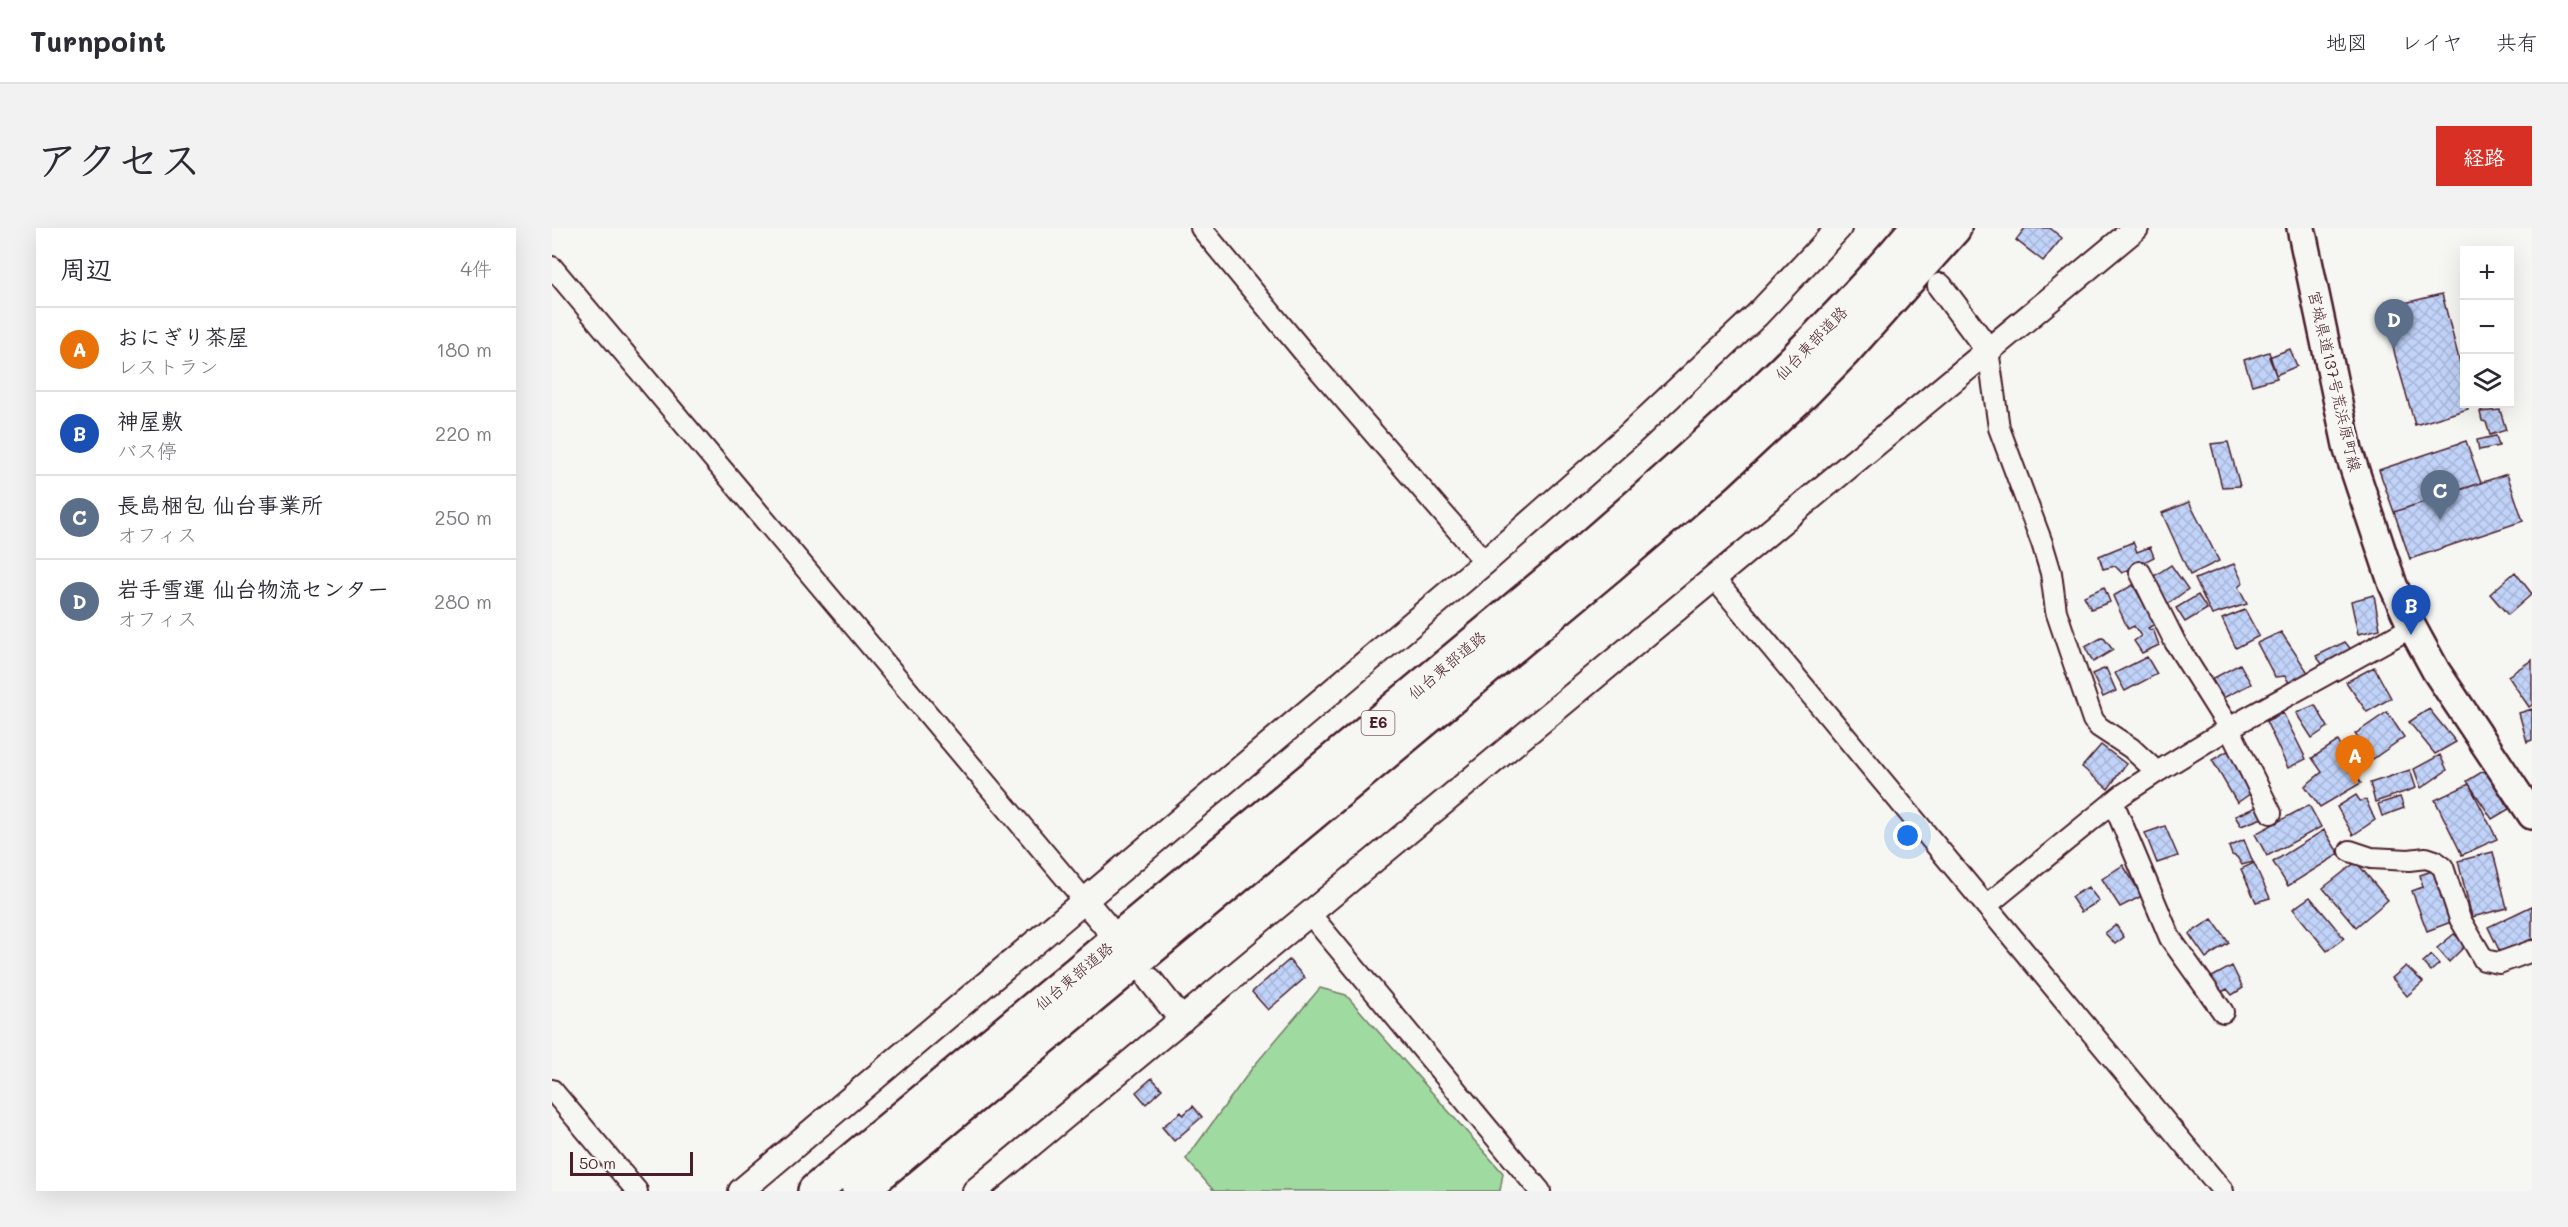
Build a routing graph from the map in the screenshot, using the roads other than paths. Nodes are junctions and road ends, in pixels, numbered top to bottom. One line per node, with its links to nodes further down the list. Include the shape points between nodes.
1 (1201, 228): 10 (street)
2 (1839, 228): 10 (street, via 1757,315)
3 (1917, 228): 31 (highway, 仙台東部道路 / E6, via 1806,349 1699,452)
4 (1954, 228): 32 (highway, 仙台東部道路 / E6, via 1844,352 1717,473)
5 (2136, 228): 9 (street)
6 (2301, 228): 13 (main road, 宮城県道137号荒浜原町線, via 2348,450 2393,585)
7 (552, 267): 20 (street)
8 (1940, 286): 9 (street)
9 (1988, 350): 12 (street); 15 (street, via 2000,428 2042,543 2056,611 2093,720)
10 (1485, 562): 20 (street)
11 (2140, 572): 14 (street, via 2175,642)
12 (1713, 577): 21 (street); 22 (street)
13 (2412, 627): 14 (street); 18 (main road, 宮城県道137号荒浜原町線, via 2436,671)
14 (2229, 728): 15 (street); 17 (street)
15 (2157, 772): 16 (street)
16 (2113, 802): 21 (street); 26 (street, via 2170,938)
17 (2271, 813)
18 (2532, 814)
19 (2350, 851): 24 (street, via 2371,858 2435,861 2443,867 2460,919 2484,960 2499,963)
20 (1085, 901): 23 (street); 30 (street)
21 (1986, 906): 35 (street)
22 (1310, 914): 27 (street); 34 (street)
23 (1106, 926)
24 (2532, 951)
25 (1150, 980): 27 (street)
26 (2223, 1012)
27 (1182, 1020): 33 (street)
28 (552, 1090): 29 (street)
29 (637, 1191)
30 (741, 1191)
31 (815, 1191)
32 (860, 1191)
33 (975, 1191)
34 (1540, 1191)
35 (2223, 1191)

